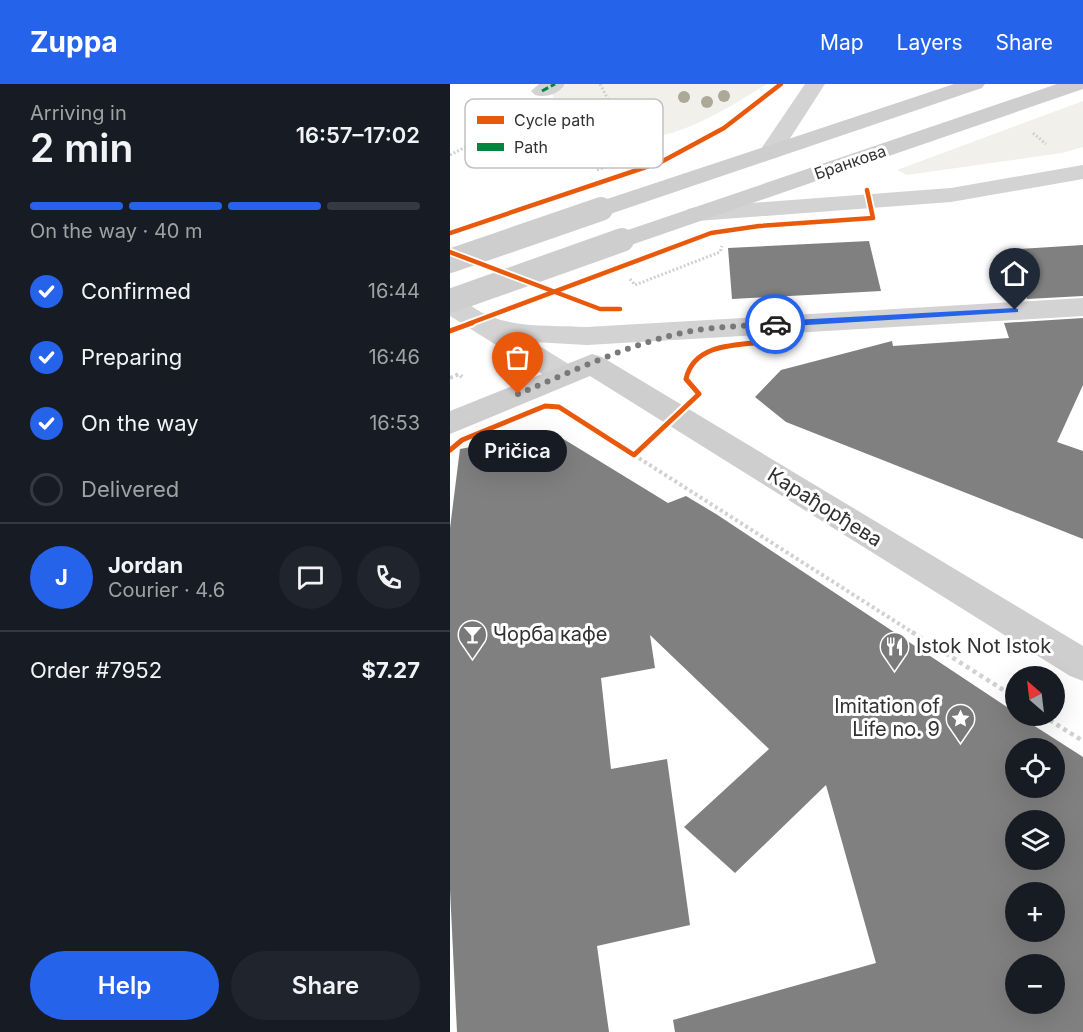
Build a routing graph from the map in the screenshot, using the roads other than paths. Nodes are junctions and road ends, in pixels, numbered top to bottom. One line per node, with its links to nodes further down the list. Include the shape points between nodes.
1 (815, 84): 4 (street)
2 (975, 84): 4 (main road, Бранкова)
3 (1078, 84): 6 (main road, Бранкова)
4 (770, 152): 7 (main road, Бранкова, bridge)
5 (1083, 172): 6 (street, via 996,189 920,198)
6 (697, 214): 8 (main road, Бранкова, bridge)
7 (450, 261)
8 (450, 303): 10 (street, Карађорђева)
9 (1083, 307): 11 (street)
10 (482, 324): 11 (street, via 515,332 587,336); 12 (street, Карађорђева)
11 (693, 330): 12 (street)
12 (578, 369): 13 (main road); 14 (main road, Карађорђева, via 675,415)
13 (450, 423)
14 (1083, 665)

